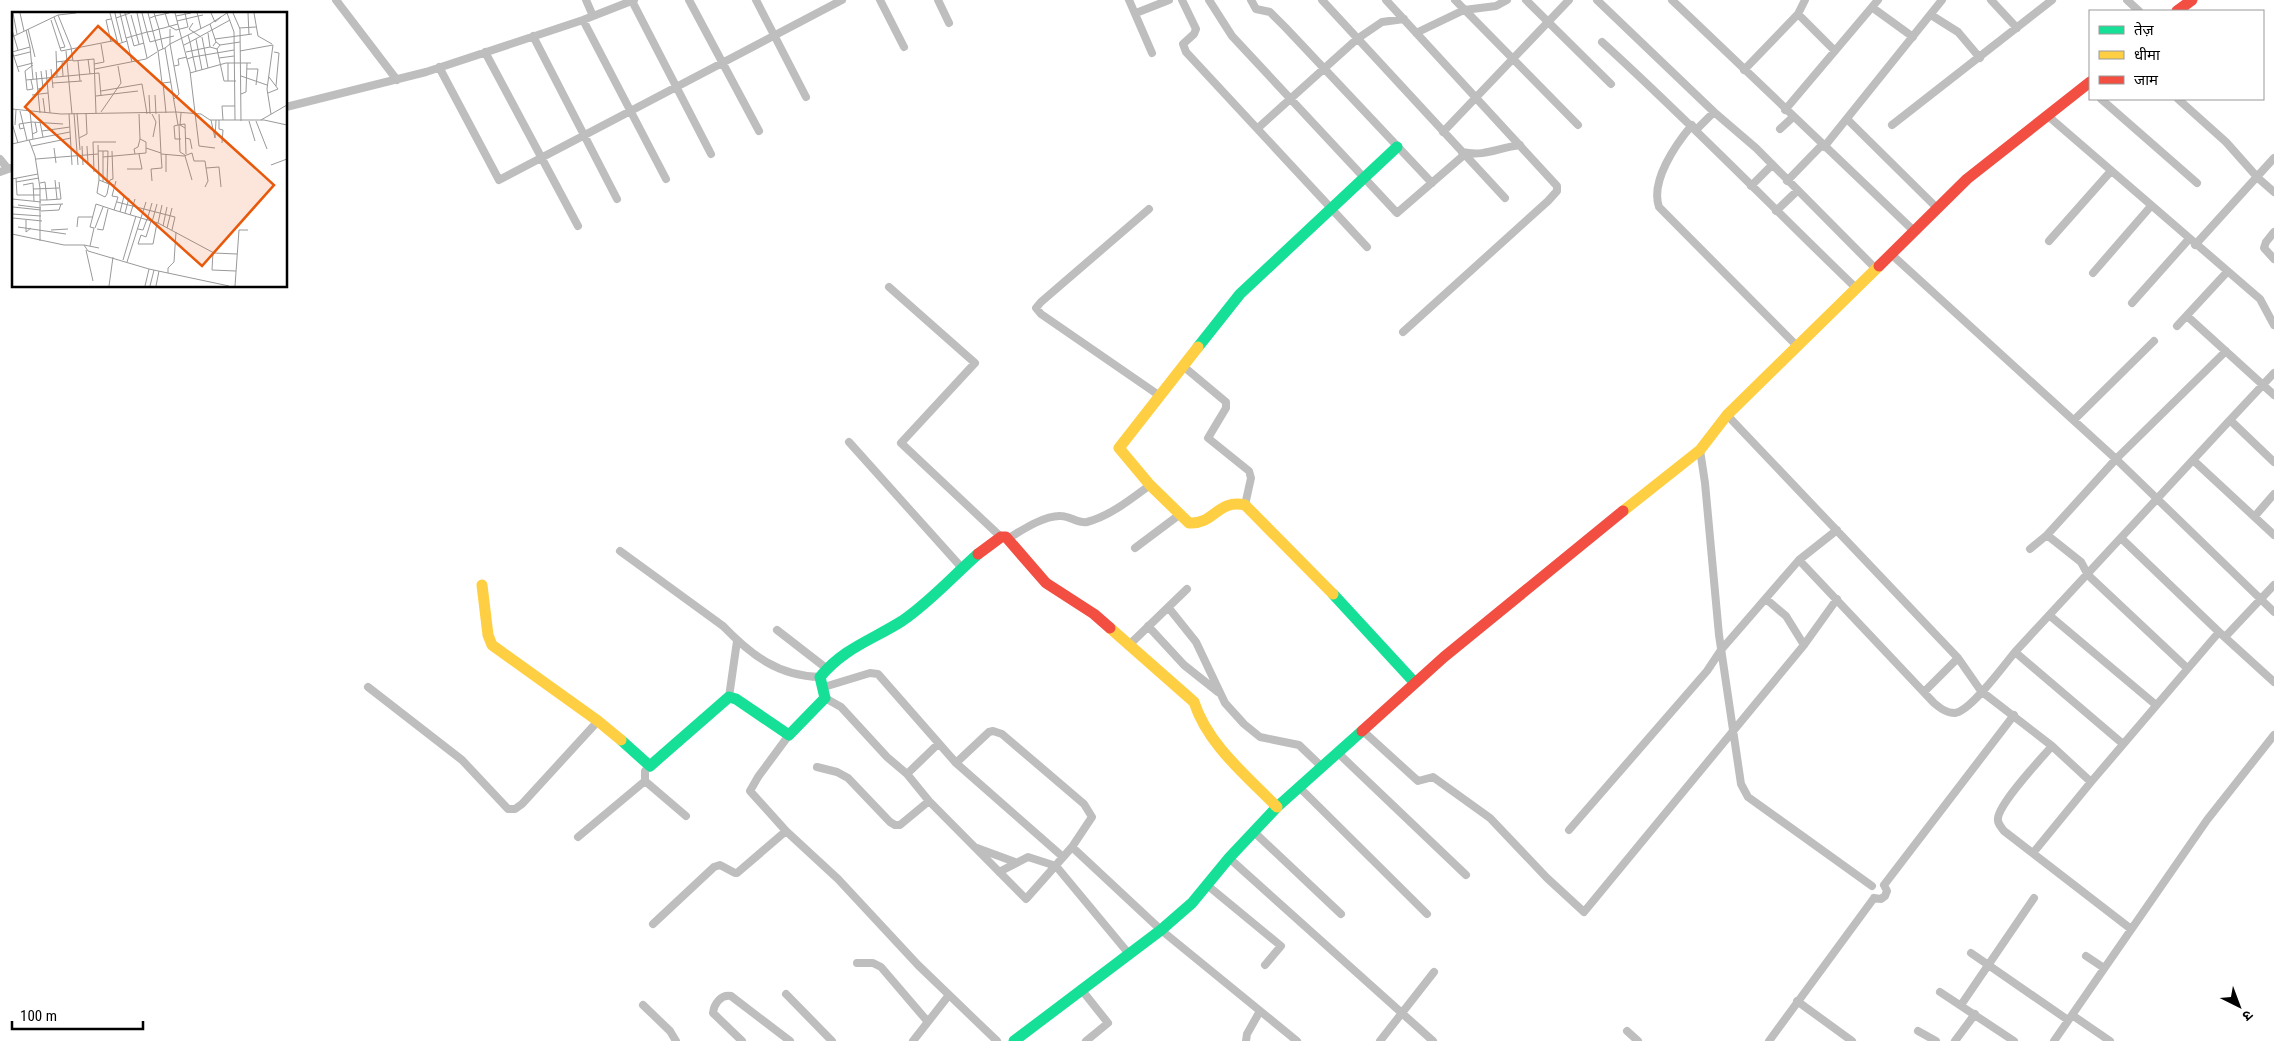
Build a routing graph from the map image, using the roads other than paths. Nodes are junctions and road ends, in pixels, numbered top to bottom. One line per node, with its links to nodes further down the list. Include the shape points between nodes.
1 (336, 0): 58 (street)
2 (586, 0): 36 (street)
3 (633, 0): 36 (street); 61 (street)
4 (689, 0): 54 (street)
5 (756, 0): 43 (street)
6 (842, 0): 43 (street)
7 (880, 0): 48 (street)
8 (938, 0): 40 (street)
9 (1129, 0): 33 (street)
10 (1169, 0): 33 (street)
11 (1182, 0): 76 (street, via 1196,29 1183,48)
12 (1209, 0): 64 (street, via 1232,36)
13 (1251, 0): 56 (street, via 1256,9 1270,12)
14 (1322, 0): 46 (street)
15 (1386, 0): 37 (street)
16 (1455, 0): 30 (street)
17 (1508, 0): 30 (street, via 1496,6)
18 (1526, 0): 39 (street)
19 (1569, 0): 39 (street)
20 (1597, 0): 70 (street)
21 (1672, 0): 57 (street)
22 (1878, 0): 29 (street)
23 (1942, 0): 35 (street)
24 (1991, 0): 41 (street)
25 (2052, 0): 41 (street)
26 (2126, 0): 31 (street)
27 (2192, 0): 32 (street)
28 (1803, 1): 34 (street)
29 (1872, 8): 45 (street); 50 (street)
30 (1464, 10): 42 (street); 53 (street)
31 (2138, 10)
32 (2179, 10)
33 (1136, 13): 51 (street)
34 (1798, 14): 50 (street); 57 (street)
35 (1931, 15): 45 (street); 52 (street, via 1958,32)
36 (593, 16): 38 (street)
37 (1404, 19): 42 (street); 46 (street, via 1382,22)
38 (583, 20): 44 (street); 69 (street)
39 (1548, 22): 53 (street); 59 (street)
40 (949, 23)
41 (2017, 28): 52 (street)
42 (1416, 33): 63 (street)
43 (775, 35): 54 (street); 62 (street)
44 (533, 36): 49 (street); 81 (street)
45 (1914, 37): 73 (street)
46 (1356, 39): 56 (street); 80 (street)
47 (1602, 42): 77 (street)
48 (904, 47)
49 (485, 52): 55 (street); 87 (street)
50 (1835, 52): 68 (street)
51 (1152, 53)
52 (1980, 58): 75 (street)
53 (1512, 60): 63 (street); 74 (street)
54 (723, 63): 61 (street); 79 (street)
55 (439, 68): 58 (street); 87 (street, via 499,180)
56 (1324, 69): 64 (street); 84 (street)
57 (1744, 70): 68 (street)
58 (396, 80): 67 (street)
59 (1611, 84)
60 (2089, 86): 71 (street)
61 (676, 88): 69 (street); 86 (street)
62 (806, 97)
63 (1475, 98): 80 (street); 82 (street)
64 (1291, 99): 76 (street); 94 (street)
65 (2102, 100): 99 (street)
66 (2179, 100): 95 (street, via 2226,142)
67 (288, 107)
68 (1785, 110): 72 (street)
69 (631, 112): 81 (street); 96 (street)
70 (1714, 112): 77 (street); 90 (street)
71 (2048, 116): 92 (street); 107 (street, via 1967,179)
72 (1793, 117): 78 (street); 83 (street)
73 (1847, 119): 83 (street); 107 (street)
74 (1578, 125)
75 (1892, 125)
76 (1258, 128): 106 (street)
77 (1694, 128): 100 (street); 129 (street, via 1670,154 1658,190 1659,207)
78 (1780, 130)
79 (759, 131)
80 (1443, 132): 85 (street)
81 (585, 136): 87 (street); 104 (street)
82 (1520, 145): 85 (street, via 1482,154); 127 (street, via 1552,178 1557,190)
83 (1823, 146): 97 (street); 111 (street)
84 (1397, 147): 94 (street); 98 (street)
85 (1463, 153): 98 (street); 103 (street)
86 (711, 154)
87 (542, 158): 110 (street)
88 (2274, 158): 95 (street)
89 (0, 159): 91 (street)
90 (1772, 165): 97 (street); 100 (street)
91 (11, 168): 93 (street)
92 (2111, 171): 105 (street); 113 (street)
93 (0, 172)
94 (1363, 177): 98 (street, via 1397,213); 106 (street)
95 (2258, 178): 102 (street); 114 (street)
96 (666, 179)
97 (1787, 181): 101 (street)
98 (1432, 183)
99 (2197, 183)
100 (1751, 186): 109 (street)
101 (1798, 191): 109 (street); 118 (street)
102 (2274, 192)
103 (1505, 198)
104 (617, 199)
105 (2151, 206): 114 (street); 120 (street)
106 (1331, 207): 115 (street); 131 (street, via 1240,294)
107 (1937, 208): 111 (street)
108 (1149, 209): 135 (street, via 1036,308)
109 (1776, 211): 122 (street)
110 (578, 226)
111 (1914, 232): 116 (street)
112 (2274, 232): 117 (street, via 2264,248)
113 (2049, 241)
114 (2192, 242): 119 (street); 123 (street)
115 (1368, 246)
116 (1891, 254): 118 (street); 137 (street)
117 (2274, 259)
118 (1876, 269): 122 (street)
119 (2227, 272): 124 (street); 125 (street, via 2260,299)
120 (2092, 273)
121 (889, 286): 153 (street, via 975,363 901,442)
122 (1856, 288): 129 (street)
123 (2132, 303)
124 (2187, 316): 126 (street); 130 (street)
125 (2274, 325)
126 (2177, 326)
127 (1403, 332)
128 (2154, 341): 137 (street)
129 (1797, 346): 136 (street)
130 (2226, 351): 133 (street); 141 (street)
131 (1183, 366): 135 (street); 147 (street, via 1226,402 1226,408 1208,438 1249,471 1251,478)
132 (2274, 373): 133 (street)
133 (2263, 386): 134 (street); 138 (street)
134 (2274, 395)
135 (1160, 396): 144 (street, via 1119,448)
136 (1727, 416): 140 (street); 150 (street)
137 (2074, 420): 141 (street)
138 (2230, 420): 142 (street); 143 (street)
139 (849, 442): 159 (street)
140 (1700, 450): 176 (street); 182 (street, via 1557,563)
141 (2116, 459): 146 (street); 151 (street)
142 (2193, 460): 146 (street); 149 (street)
143 (2274, 462)
144 (1150, 485): 148 (street); 153 (street, via 1126,502 1085,523 1061,516 1032,524)
145 (2274, 494): 149 (street)
146 (2157, 499): 154 (street); 166 (street)
147 (1245, 505): 148 (street, via 1228,503 1202,523 1189,523); 182 (street, via 1310,569)
148 (1179, 515): 155 (street)
149 (2255, 516): 152 (street)
150 (1837, 530): 158 (street); 178 (street)
151 (2047, 535): 156 (street); 160 (street, via 2081,562)
152 (2274, 535)
153 (1005, 538): 159 (street); 175 (street, via 1046,583 1094,614)
154 (2122, 538): 160 (street); 172 (street)
155 (1135, 548)
156 (2030, 549)
157 (620, 551): 173 (street)
158 (1799, 560): 164 (street); 165 (street)
159 (962, 568): 181 (street, via 914,612 890,629 845,651)
160 (2088, 574): 169 (street); 179 (street)
161 (482, 585): 190 (street, via 492,645)
162 (2274, 585): 166 (street)
163 (1187, 589): 167 (street)
164 (1766, 599): 174 (street, via 1786,616); 176 (street)
165 (1837, 599): 174 (street); 185 (street)
166 (2260, 600): 168 (street); 172 (street)
167 (1168, 607): 170 (street); 186 (street, via 1196,642)
168 (2274, 612)
169 (2050, 616): 177 (street); 188 (street)
170 (1148, 626): 175 (street); 186 (street, via 1184,665)
171 (777, 630): 181 (street)
172 (2222, 634): 179 (street); 180 (street)
173 (737, 640): 181 (street, via 771,666); 187 (street)
174 (1804, 645): 192 (street)
175 (1128, 646): 208 (street, via 1194,702 1198,717 1212,739)
176 (1721, 650): 192 (street); 210 (street, via 1707,671)
177 (2015, 652): 184 (street); 196 (street)
178 (1958, 658): 184 (street); 185 (street)
179 (2187, 668): 188 (street)
180 (2273, 678)
181 (824, 682): 193 (street); 195 (street, via 877,673); 203 (street, via 841,707)
182 (1415, 683): 191 (street)
183 (368, 687): 190 (street, via 462,760 508,809 522,804)
184 (1981, 691): 185 (street, via 1956,713 1942,709); 189 (street)
185 (1924, 692)
186 (1220, 694): 202 (street, via 1251,731 1269,740 1299,745)
187 (729, 697): 193 (street); 200 (street)
188 (2156, 705): 196 (street)
189 (2014, 715): 197 (street); 223 (street)
190 (598, 721): 200 (street)
191 (1363, 730): 192 (street, via 1418,781 1434,777 1490,818 1584,912); 198 (street)
192 (1733, 732): 225 (street, via 1741,784 1748,797)
193 (790, 735): 211 (street, via 750,791)
194 (2274, 735): 231 (street, via 2207,820)
195 (938, 744): 199 (street); 203 (street)
196 (2123, 744): 205 (street)
197 (2052, 746): 205 (street); 216 (street, via 2003,805 1998,817 2004,831)
198 (1338, 752): 202 (street); 222 (street)
199 (956, 764): 215 (street, via 989,732 1002,734 1091,812 1092,817); 217 (street)
200 (650, 766): 204 (street, via 644,771)
201 (817, 767): 207 (street, via 848,778 895,825 900,825)
202 (1322, 767): 206 (street)
203 (907, 774): 207 (street)
204 (645, 781): 209 (street); 213 (street)
205 (2091, 782): 216 (street)
206 (1299, 787): 208 (street); 229 (street)
207 (929, 801): 214 (street)
208 (1277, 807): 212 (street)
209 (686, 816)
210 (1569, 830)
211 (786, 831): 230 (street, via 737,873 720,865 714,867); 244 (street, via 838,879)
212 (1254, 832): 218 (street); 228 (street)
213 (578, 837)
214 (975, 847): 219 (street); 221 (street)
215 (1072, 847): 217 (street); 232 (street)
216 (2033, 853): 231 (street)
217 (1063, 857): 220 (street)
218 (1229, 858): 224 (street); 249 (street)
219 (1015, 862): 220 (street, via 1028,857); 221 (street)
220 (1056, 866): 221 (street, via 1026,899); 234 (street)
221 (999, 872)
222 (1466, 875)
223 (1884, 884): 225 (street); 226 (street, via 1886,896)
224 (1207, 885): 232 (street); 237 (street, via 1281,946)
225 (1872, 886): 226 (street, via 1870,892)
226 (1874, 898): 245 (street)
227 (2034, 898): 238 (street)
228 (1341, 914)
229 (1427, 914)
230 (653, 924)
231 (2131, 929): 239 (street)
232 (1161, 930): 234 (street); 248 (street)
233 (1971, 953): 238 (street)
234 (1129, 954): 241 (street)
235 (2086, 956): 239 (street)
236 (857, 963): 252 (street, via 873,963 881,967)
237 (1265, 965)
238 (1988, 966): 247 (street); 251 (street)
239 (2104, 968): 251 (street)
240 (1434, 972): 249 (street)
241 (1081, 989): 261 (street); 262 (street, via 1108,1024)
242 (1940, 992): 247 (street)
243 (786, 994): 258 (street)
244 (949, 995): 252 (street); 260 (street)
245 (1797, 1001): 268 (street); 269 (street)
246 (643, 1005): 255 (street)
247 (1961, 1005): 250 (street)
248 (1260, 1011): 263 (street); 264 (street)
249 (1403, 1013): 265 (street); 266 (street)
250 (1975, 1014): 271 (street); 272 (street)
251 (2070, 1018): 273 (street); 274 (street)
252 (928, 1022): 259 (street)
253 (1918, 1030): 270 (street)
254 (1627, 1032): 267 (street)
255 (676, 1041)
256 (742, 1041): 257 (street, via 713,1013 721,997 731,996)
257 (790, 1041)
258 (832, 1041)
259 (913, 1041)
260 (997, 1041)
261 (1014, 1041)
262 (1086, 1041)
263 (1246, 1041)
264 (1297, 1041)
265 (1380, 1041)
266 (1434, 1041)
267 (1638, 1041)
268 (1769, 1041)
269 (1852, 1041)
270 (1936, 1041)
271 (1955, 1041)
272 (2014, 1041)
273 (2054, 1041)
274 (2110, 1041)

